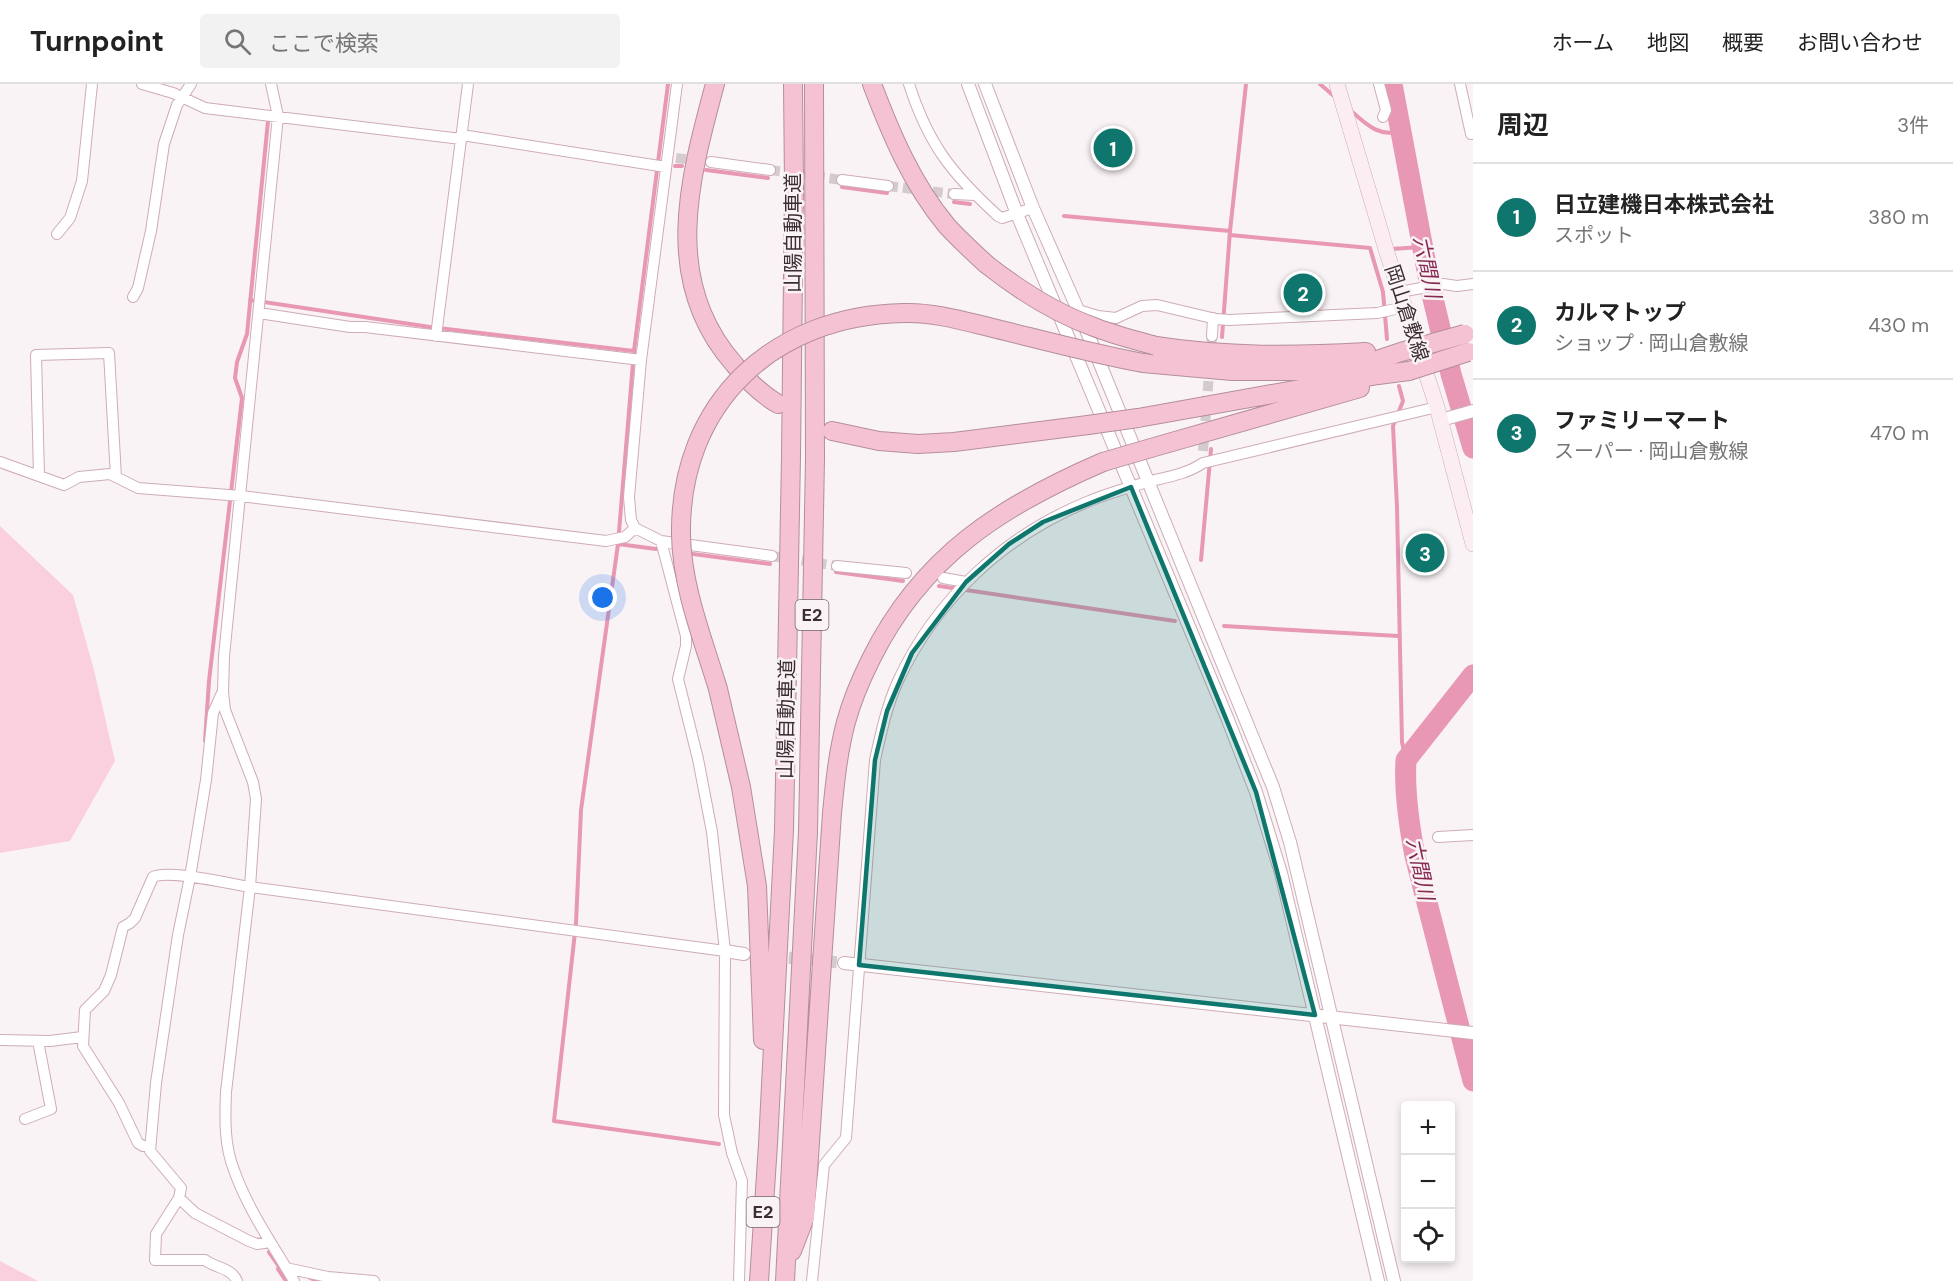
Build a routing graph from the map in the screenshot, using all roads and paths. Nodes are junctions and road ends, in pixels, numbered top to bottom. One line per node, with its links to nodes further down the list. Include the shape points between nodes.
1 (92, 84): 33 (street, via 82,181 70,218)
2 (142, 84): 19 (street)
3 (191, 84): 19 (street)
4 (271, 84): 18 (street)
5 (278, 84): 18 (street)
6 (468, 84): 23 (street)
7 (677, 84): 24 (street)
8 (715, 84): 46 (highway, via 688,204 687,249 693,287 718,346 742,374)
9 (793, 84): 82 (highway, 山陽自動車道 / E2, via 784,830)
10 (814, 84): 84 (highway, 山陽自動車道 / E2, via 815,459)
11 (872, 84): 43 (highway, bridge, via 899,152 947,226 1010,283 1053,309 1094,327 1156,346 1192,351 1293,356)
12 (909, 84): 30 (street, via 929,137 951,170)
13 (968, 84): 32 (street)
14 (985, 84): 31 (street)
15 (1379, 84): 21 (street, via 1386,110)
16 (1460, 84): 22 (street)
17 (1338, 90): 36 (main road, 岡山倉敷線)
18 (274, 98): 20 (street)
19 (182, 99): 20 (street, via 205,108); 35 (street, via 164,144 151,231)
20 (278, 116): 23 (street); 37 (street)
21 (1383, 117)
22 (1473, 134)
23 (462, 137): 24 (street); 40 (street)
24 (665, 162): 44 (street)
25 (711, 162): 26 (street)
26 (770, 170)
27 (842, 180): 28 (street)
28 (888, 186)
29 (954, 194): 30 (street)
30 (975, 195): 32 (street, via 1002,218)
31 (1033, 208): 32 (street); 38 (street)
32 (1017, 214): 56 (street)
33 (57, 234)
34 (1473, 284): 36 (street, via 1422,287)
35 (133, 297)
36 (1402, 300): 39 (street, via 1389,312); 48 (main road, 岡山倉敷線)
37 (260, 306): 40 (street, via 350,327); 57 (street)
38 (1078, 310): 39 (street, via 1116,318 1142,306 1158,305); 55 (street)
39 (1214, 319): 41 (street)
40 (437, 331): 44 (street)
41 (1212, 336)
42 (1470, 341): 43 (highway, bridge); 45 (highway, bridge)
43 (1401, 352): 82 (highway, bridge, via 1371,362 1306,371 1232,371 1143,363 934,315 905,313 847,320 796,336 774,349 740,379 717,407 692,455 682,494 681,536 686,584 718,689 741,787 757,886)
44 (636, 359): 58 (street, via 629,497)
45 (1409, 371): 49 (highway, bridge, via 1138,418 954,442 879,441); 84 (highway, bridge, via 1103,462 1055,483 973,533 937,564 904,602 859,684 837,767)
46 (778, 404)
47 (1472, 411): 48 (street)
48 (1442, 415): 52 (street, via 1403,415); 60 (main road, 岡山倉敷線)
49 (832, 431)
50 (1203, 451): 52 (street)
51 (0, 462): 53 (street)
52 (1201, 464): 55 (street, via 1193,470)
53 (39, 476): 54 (street, via 64,485 79,477); 54 (street, via 36,355 109,353)
54 (116, 477): 57 (street, via 138,488)
55 (1148, 482): 56 (street); 76 (street, via 1273,787)
56 (1131, 487): 65 (street, via 1044,522 1009,544); 75 (street, via 1256,792 1281,873)
57 (235, 496): 58 (street, via 606,541 625,537); 66 (street)
58 (635, 528): 59 (street)
59 (661, 542): 61 (street); 71 (street, via 686,636 678,679 712,832)
60 (1473, 544)
61 (772, 556)
62 (837, 566): 63 (street)
63 (906, 573)
64 (943, 578): 65 (street)
65 (962, 586): 74 (street, via 912,653 897,683 880,735 872,781)
66 (223, 692): 69 (street, via 213,713 206,780); 70 (street, via 225,710 253,782 256,800)
67 (1473, 835): 68 (street)
68 (1438, 837)
69 (187, 877): 70 (street); 78 (street, via 153,877 135,918 123,927 104,991 85,1010); 83 (street)
70 (250, 887): 71 (street); 86 (street, via 226,1092 226,1139 233,1169)
71 (725, 951): 72 (street); 92 (street, via 724,1115 742,1181)
72 (744, 954)
73 (844, 963): 74 (street)
74 (859, 965): 75 (street); 94 (street, via 846,1138 824,1165)
75 (1315, 1015): 76 (street); 95 (street)
76 (1332, 1018): 77 (street); 96 (street)
77 (1472, 1033)
78 (82, 1037): 80 (street); 83 (street, via 83,1046 119,1103 138,1143)
79 (0, 1040): 80 (street)
80 (38, 1041): 81 (street, via 51,1109)
81 (26, 1119)
82 (768, 1144): 93 (highway, 山陽自動車道 / E2)
83 (147, 1146): 85 (street, via 181,1188)
84 (802, 1147): 88 (highway, 山陽自動車道 / E2)
85 (180, 1194): 86 (street, via 195,1213 249,1241); 89 (street, via 156,1234 155,1260 205,1260 230,1271)
86 (270, 1242): 87 (street)
87 (286, 1268): 90 (street); 91 (street)
88 (785, 1273)
89 (237, 1281)
90 (294, 1281)
91 (374, 1281)
92 (739, 1281)
93 (759, 1281)
94 (812, 1281)
95 (1378, 1281)
96 (1394, 1281)

